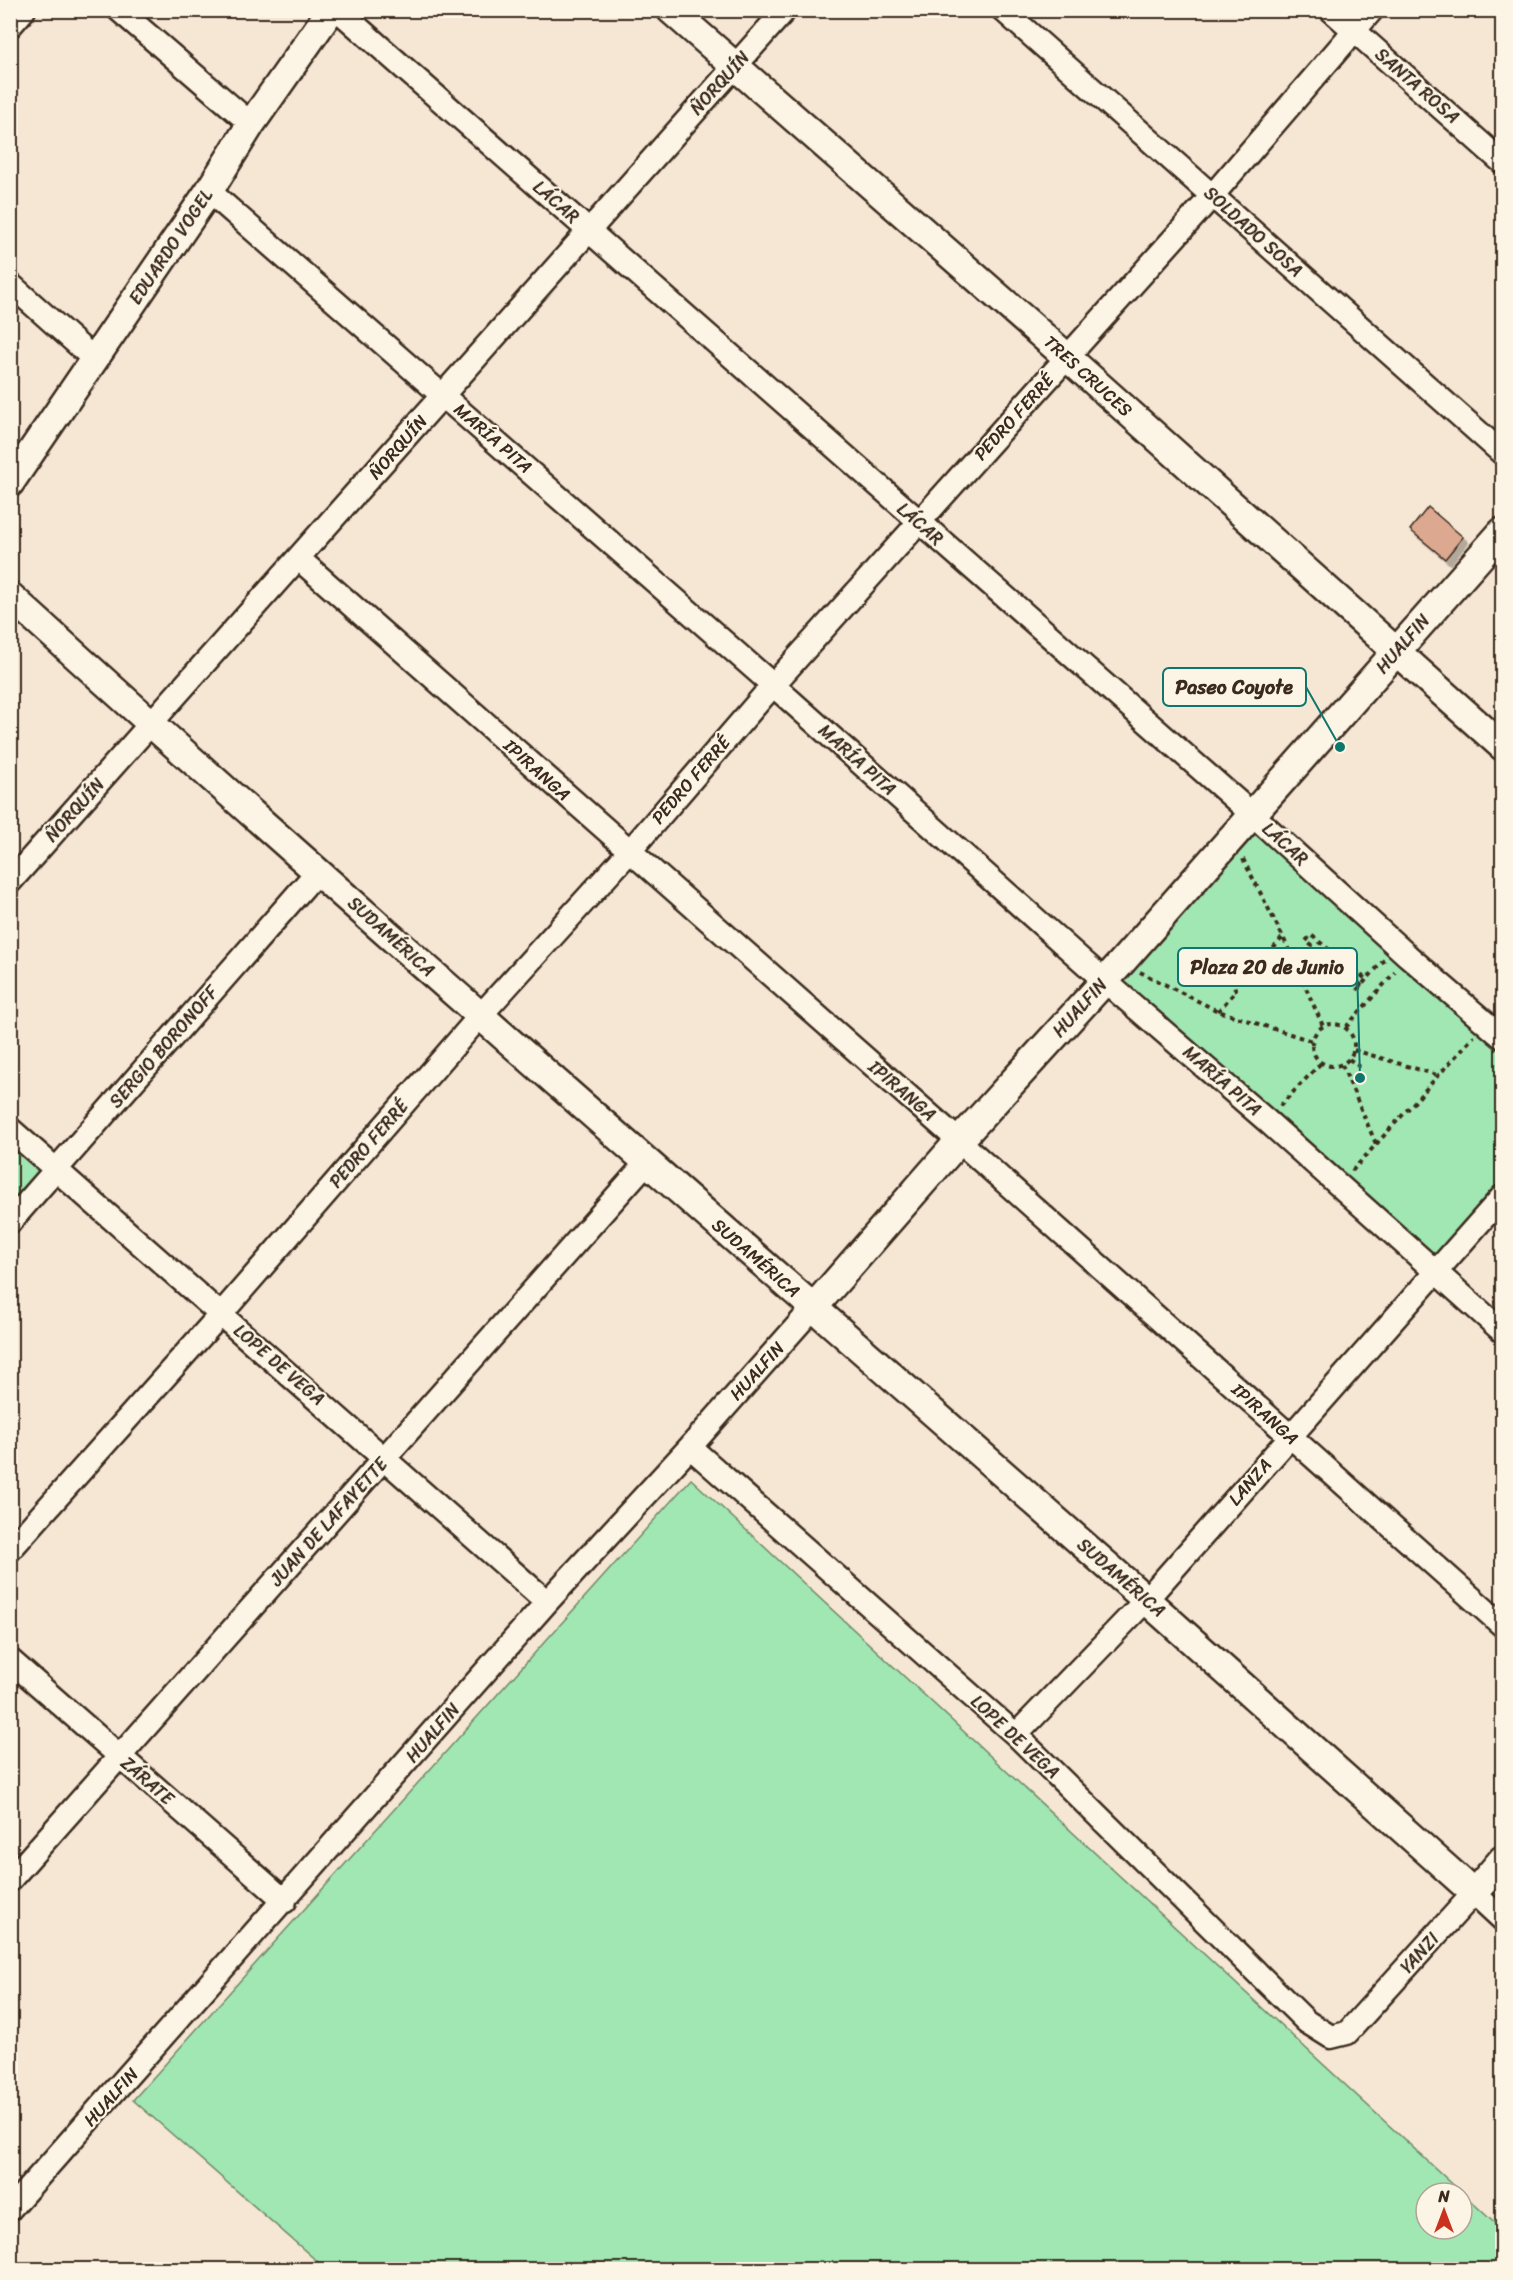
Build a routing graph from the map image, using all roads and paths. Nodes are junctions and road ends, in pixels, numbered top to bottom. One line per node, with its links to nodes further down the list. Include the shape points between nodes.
1 (24, 10): 10 (street)
2 (119, 10): 13 (street)
3 (331, 10): 13 (street, EDUARDO VOGEL)
4 (338, 10): 17 (street, LÁCAR)
5 (671, 10): 12 (street, TRES CRUCES)
6 (785, 10): 12 (street, ÑORQUÍN)
7 (1003, 10): 16 (street, SOLDADO SOSA)
8 (1331, 10): 11 (street, SANTA ROSA)
9 (1372, 10): 11 (street, PEDRO FERRÉ)
10 (10, 26)
11 (1354, 31): 14 (street, SANTA ROSA); 16 (street, PEDRO FERRÉ)
12 (735, 66): 17 (street, ÑORQUÍN); 19 (street, TRES CRUCES)
13 (251, 124): 15 (street, EDUARDO VOGEL)
14 (1503, 162)
15 (209, 191): 20 (street, EDUARDO VOGEL); 21 (street, MARÍA PITA)
16 (1212, 196): 19 (street, PEDRO FERRÉ); 22 (street, SOLDADO SOSA)
17 (588, 230): 21 (street, ÑORQUÍN); 24 (street, LÁCAR)
18 (10, 284): 20 (street)
19 (1068, 358): 24 (street, PEDRO FERRÉ); 28 (street, TRES CRUCES)
20 (94, 360): 23 (street, EDUARDO VOGEL)
21 (444, 395): 26 (street, ÑORQUÍN); 29 (street, MARÍA PITA)
22 (1503, 453)
23 (10, 483)
24 (919, 523): 29 (street, PEDRO FERRÉ); 32 (street, LÁCAR)
25 (1503, 532): 28 (street, HUALFIN)
26 (299, 559): 30 (street, ÑORQUÍN); 34 (street, IPIRANGA)
27 (10, 596): 30 (street, SUDAMÉRICA)
28 (1396, 652): 31 (street, TRES CRUCES); 32 (street, HUALFIN)
29 (773, 685): 34 (street, PEDRO FERRÉ); 41 (street, MARÍA PITA)
30 (151, 724): 35 (street, SUDAMÉRICA); 36 (street, ÑORQUÍN)
31 (1503, 746)
32 (1253, 815): 33 (street, HUALFIN); 38 (street, LÁCAR)
33 (1232, 838): 37 (path); 41 (street, HUALFIN)
34 (629, 852): 46 (street, PEDRO FERRÉ); 59 (street, IPIRANGA)
35 (317, 872): 46 (street, SUDAMÉRICA); 62 (street, SERGIO BORONOFF)
36 (10, 882)
37 (1283, 937): 39 (path); 47 (path)
38 (1402, 951): 42 (path); 48 (path); 49 (street, LÁCAR)
39 (1266, 957): 40 (path); 45 (path, via 1252,954 1238,961 1232,975 1238,989)
40 (1262, 962)
41 (1113, 972): 45 (path); 57 (street, MARÍA PITA); 59 (street, HUALFIN)
42 (1367, 980): 43 (path); 43 (path, via 1311,935 1306,941)
43 (1362, 986): 44 (path)
44 (1358, 990)
45 (1218, 1011): 50 (path)
46 (480, 1016): 61 (street, SUDAMÉRICA); 68 (street, PEDRO FERRÉ)
47 (1323, 1026): 48 (path, via 1334,1023); 50 (path)
48 (1346, 1027): 51 (path, via 1353,1037)
49 (1495, 1029): 56 (path)
50 (1312, 1041): 53 (path, via 1313,1053)
51 (1354, 1050): 52 (path); 56 (path)
52 (1349, 1059): 54 (path); 55 (path)
53 (1321, 1063): 54 (path); 57 (path)
54 (1342, 1065): 60 (path)
55 (1360, 1067)
56 (1437, 1075): 60 (path)
57 (1266, 1120): 63 (street, MARÍA PITA)
58 (10, 1129): 62 (street, LOPE DE VEGA)
59 (959, 1141): 67 (street, HUALFIN); 70 (street, IPIRANGA)
60 (1376, 1144): 63 (path)
61 (647, 1162): 67 (street, SUDAMÉRICA); 72 (street, JUAN DE LAFAYETTE)
62 (56, 1170): 65 (street, SERGIO BORONOFF); 68 (street, LOPE DE VEGA)
63 (1340, 1185): 66 (street, MARÍA PITA)
64 (1503, 1197): 66 (street, LANZA)
65 (10, 1221)
66 (1436, 1272): 69 (street, MARÍA PITA); 70 (street, LANZA)
67 (813, 1308): 71 (street, HUALFIN); 74 (street, SUDAMÉRICA)
68 (221, 1314): 72 (street, LOPE DE VEGA); 73 (street, PEDRO FERRÉ)
69 (1503, 1331)
70 (1290, 1436): 74 (street, LANZA); 76 (street, IPIRANGA)
71 (690, 1447): 75 (street, HUALFIN); 78 (street, LOPE DE VEGA)
72 (386, 1459): 75 (street, LOPE DE VEGA); 79 (street, JUAN DE LAFAYETTE)
73 (10, 1550)
74 (1146, 1599): 78 (street, LANZA); 82 (street, SUDAMÉRICA)
75 (547, 1602): 83 (street, HUALFIN)
76 (1503, 1624)
77 (10, 1660): 79 (street, ZÁRATE)
78 (1016, 1736): 85 (street, LOPE DE VEGA, via 1307,2022)
79 (119, 1757): 81 (street, JUAN DE LAFAYETTE); 83 (street, ZÁRATE)
80 (1503, 1860): 82 (street, YANZI)
81 (10, 1880)
82 (1474, 1893): 84 (street, SUDAMÉRICA); 85 (street, YANZI, via 1347,2033)
83 (285, 1901): 86 (street, HUALFIN)
84 (1503, 1918)
85 (1331, 2037)
86 (10, 2209)

